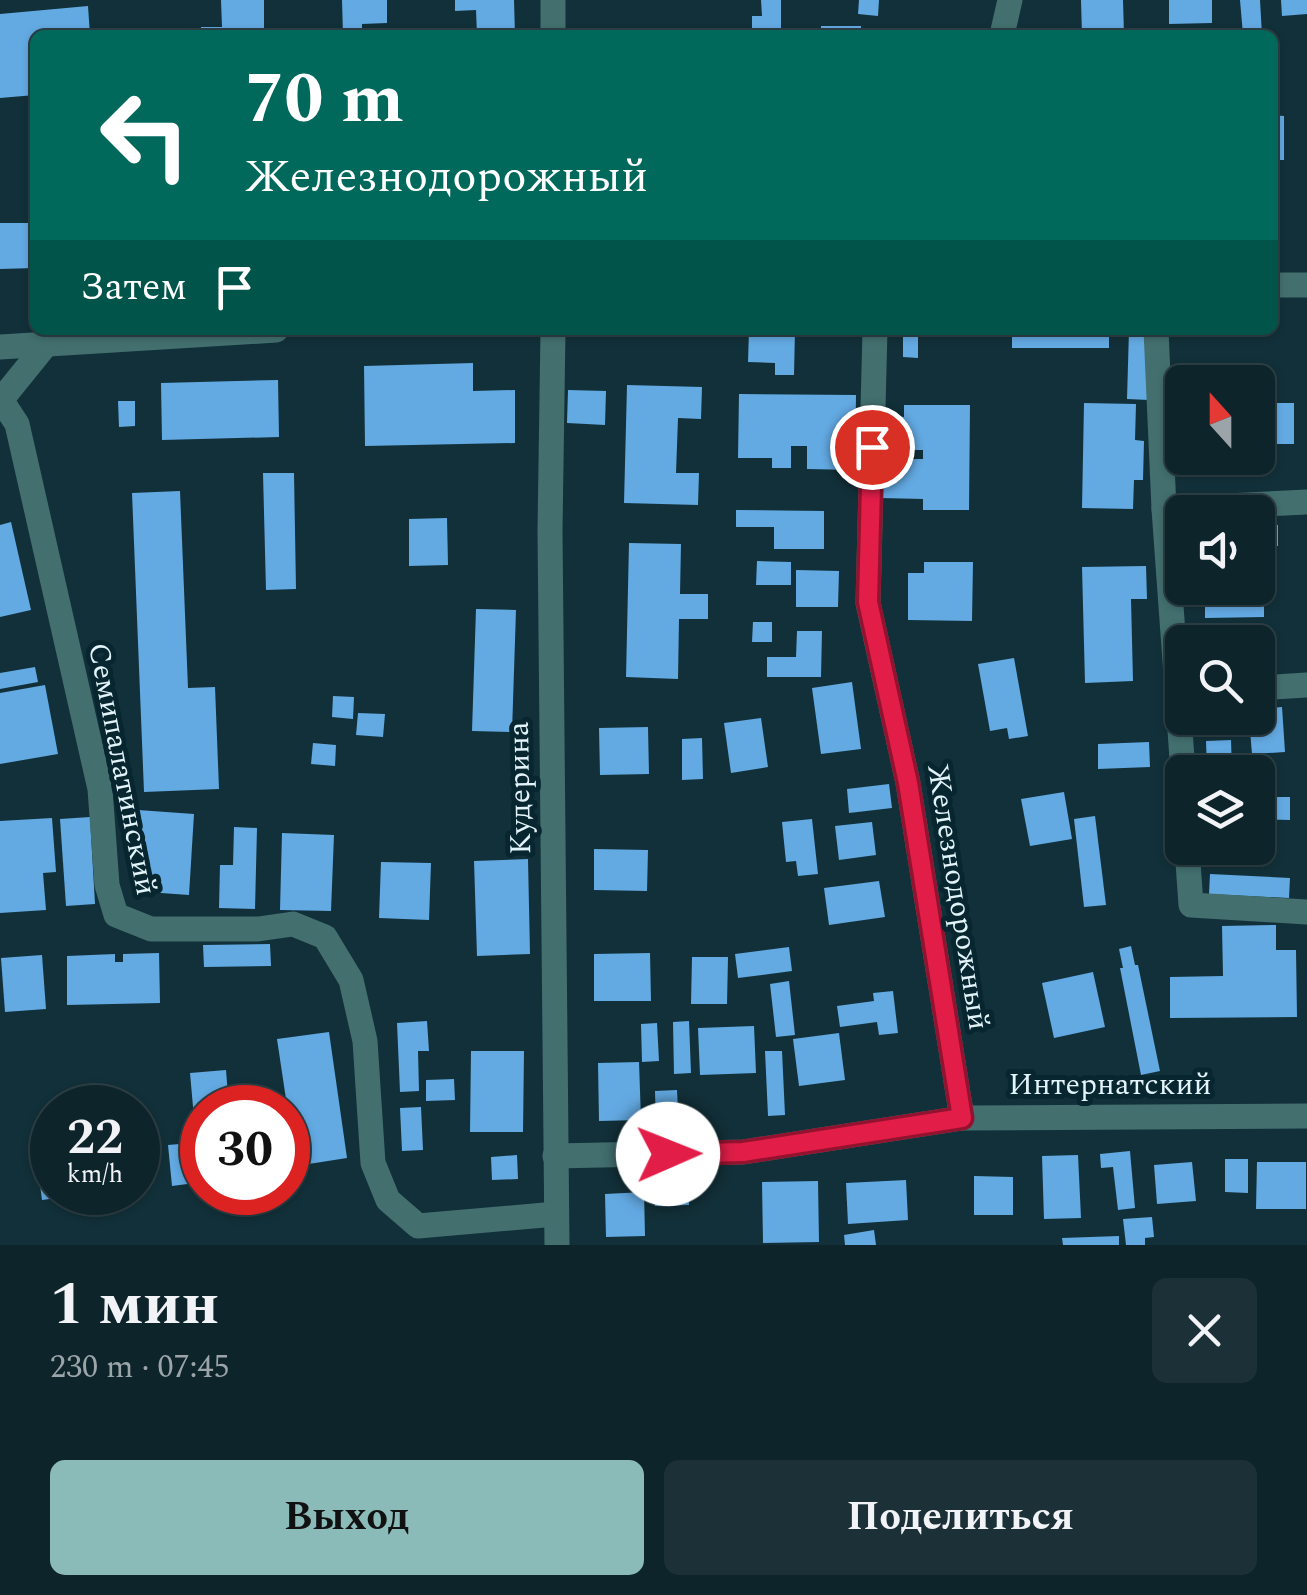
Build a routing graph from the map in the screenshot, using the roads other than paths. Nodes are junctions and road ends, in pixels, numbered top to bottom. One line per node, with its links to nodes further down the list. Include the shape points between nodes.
1 (553, 0): 3 (street)
2 (1010, 0): 4 (street)
3 (553, 30)
4 (1003, 30)
5 (1307, 284): 6 (street)
6 (1278, 285)
7 (208, 335): 12 (street)
8 (553, 335): 23 (street, Кудерина)
9 (875, 335): 22 (street, Железнодорожный, via 868,602 908,783)
10 (1156, 335): 15 (street)
11 (0, 347): 12 (street)
12 (44, 347): 13 (street)
13 (1, 399): 24 (street, Семипалатинский, via 16,424 95,770 116,915 151,929 293,924 325,937 351,980 365,1040 374,1163 388,1200 418,1226)
14 (1307, 502): 15 (street)
15 (1164, 509): 16 (street)
16 (1174, 625)
17 (1307, 685): 18 (street)
18 (1275, 687)
19 (1188, 865): 20 (street, via 1190,905)
20 (1307, 912)
21 (1307, 1116): 22 (street, Интернатский)
22 (962, 1118): 23 (street, Интернатский, via 743,1152)
23 (555, 1156): 24 (street, Кудерина)
24 (556, 1214): 25 (street, Кудерина)
25 (557, 1245)

